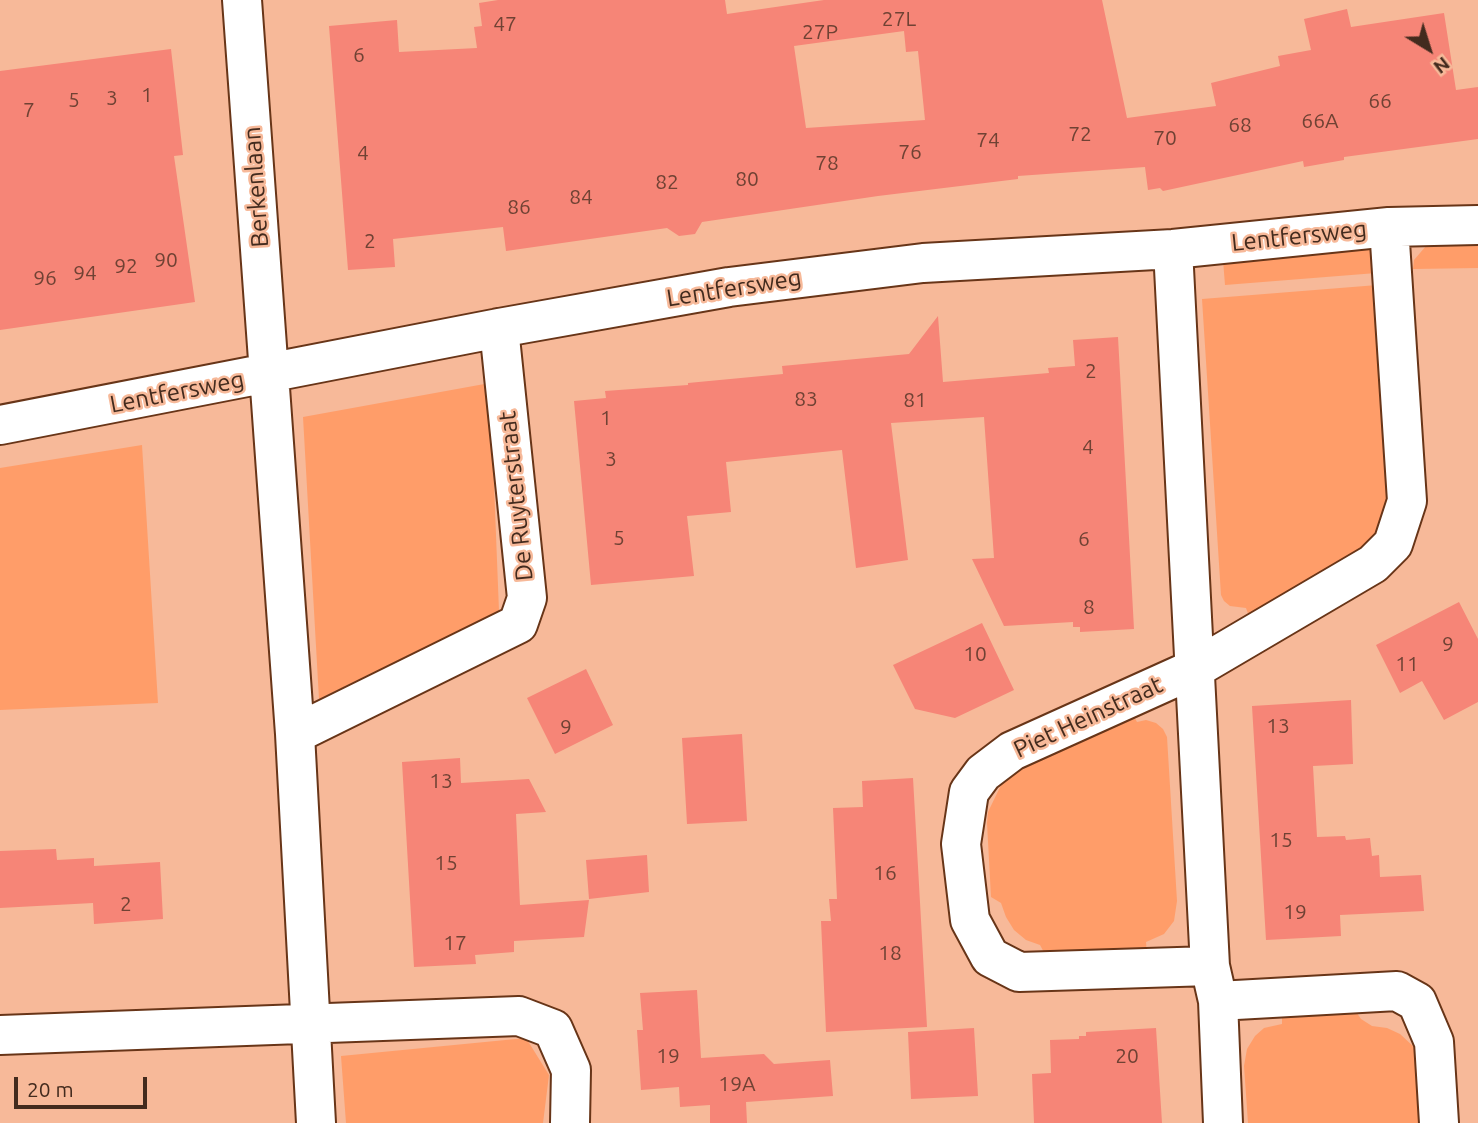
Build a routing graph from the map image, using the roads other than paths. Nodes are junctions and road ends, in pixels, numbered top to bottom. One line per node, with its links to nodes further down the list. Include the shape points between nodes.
1 (242, 0): 6 (street, Berkenlaan)
2 (1478, 225): 3 (street, Lentfersweg)
3 (1389, 227): 4 (street, Lentfersweg); 8 (street, Piet Heinstraat, via 1407,501 1392,544 1373,564)
4 (1173, 248): 5 (street, Lentfersweg, via 923,263 729,287); 8 (street, Piet Heinstraat)
5 (499, 328): 6 (street, Lentfersweg); 9 (street, De Ruyterstraat, via 527,598 518,624)
6 (270, 374): 7 (street, Lentfersweg); 9 (street)
7 (0, 425)
8 (1196, 668): 10 (street, Piet Heinstraat); 10 (street, Piet Heinstraat, via 1012,751 982,773 969,792 961,845 970,920 990,957 1019,972)
9 (295, 734): 11 (street)
10 (1214, 984): 15 (street, Piet Heinstraat); 16 (street, Piet Heinstraat, via 1397,991 1417,1002 1434,1042)
11 (310, 1023): 12 (street); 13 (street); 14 (street, via 519,1016 553,1029 571,1070)
12 (0, 1035)
13 (316, 1123)
14 (570, 1123)
15 (1223, 1123)
16 (1438, 1123)

